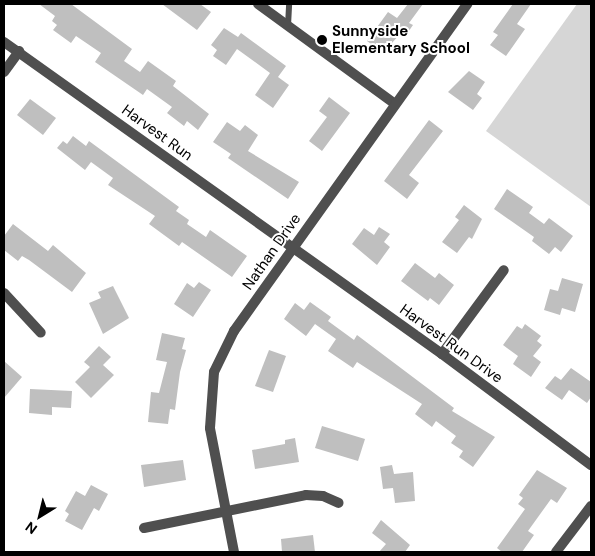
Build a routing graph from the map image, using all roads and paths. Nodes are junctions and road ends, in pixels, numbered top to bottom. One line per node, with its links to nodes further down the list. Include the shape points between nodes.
1 (258, 4): 4 (street)
2 (289, 4): 4 (lane)
3 (467, 4): 8 (street, Nathan Drive)
4 (288, 26): 8 (street)
5 (4, 42): 6 (street, Harvest Run)
6 (19, 51): 7 (street); 9 (street, Harvest Run)
7 (4, 72)
8 (394, 103): 9 (street, Nathan Drive)
9 (292, 249): 13 (street, Harvest Run Drive); 17 (street, Nathan Drive, via 234,331 214,372 210,428)
10 (504, 270): 13 (street)
11 (4, 293): 12 (street)
12 (41, 332)
13 (442, 354): 14 (street, Harvest Run Drive)
14 (591, 465)
15 (339, 503): 17 (street, via 323,496 306,495)
16 (591, 506): 20 (street)
17 (227, 509): 18 (street); 19 (street, Nathan Drive)
18 (144, 528)
19 (234, 552)
20 (556, 552)

